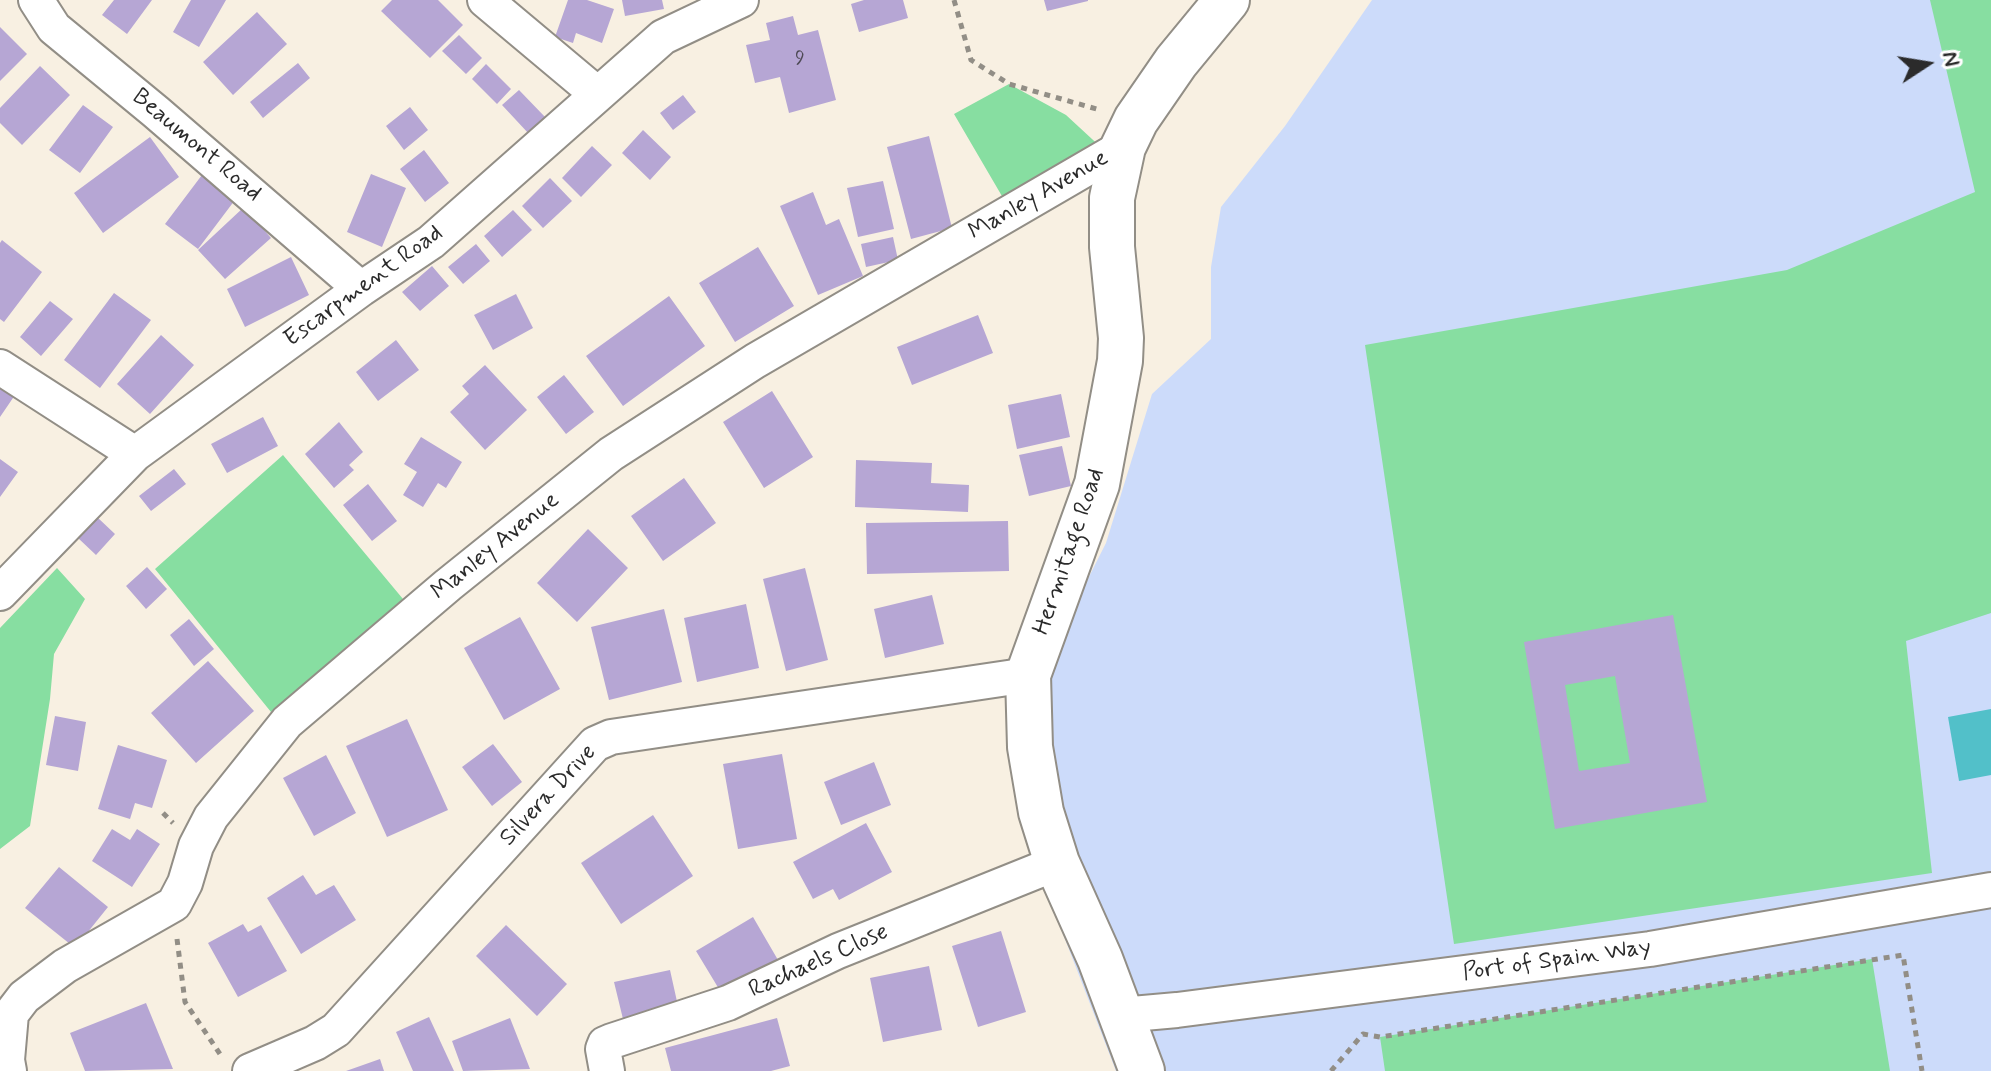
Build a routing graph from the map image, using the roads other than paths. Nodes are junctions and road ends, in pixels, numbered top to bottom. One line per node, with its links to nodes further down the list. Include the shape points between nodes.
1 (36, 0): 7 (street, Beaumont Road, via 54,28)
2 (485, 0): 5 (street)
3 (741, 0): 5 (street, Escarpment Road, via 663,37)
4 (1227, 0): 6 (street, Hermitage Road, via 1176,62)
5 (596, 93): 7 (street, Escarpment Road, via 431,242)
6 (1129, 134): 11 (street, Hermitage Road, via 1112,198 1120,361 1097,484); 16 (street, Manley Avenue, via 611,454 448,585 287,722 211,817 174,904 65,966 24,997 11,1014)
7 (361, 289): 9 (street, Escarpment Road)
8 (0, 367): 9 (street)
9 (135, 454): 10 (street, Escarpment Road)
10 (0, 593)
11 (1028, 675): 12 (street, Hermitage Road, via 1030,747 1041,812); 15 (street, Silvera Drive, via 611,737 595,744 336,1030 315,1043)
12 (1057, 863): 14 (street, Hermitage Road); 17 (street, Rachaels Close, via 838,951 728,1003 605,1044)
13 (1991, 890): 14 (street, Port of Spain Way, via 1650,949)
14 (1121, 1015): 18 (street, Hermitage Road)
15 (237, 1066)
16 (9, 1071)
17 (607, 1071)
18 (1142, 1071)

